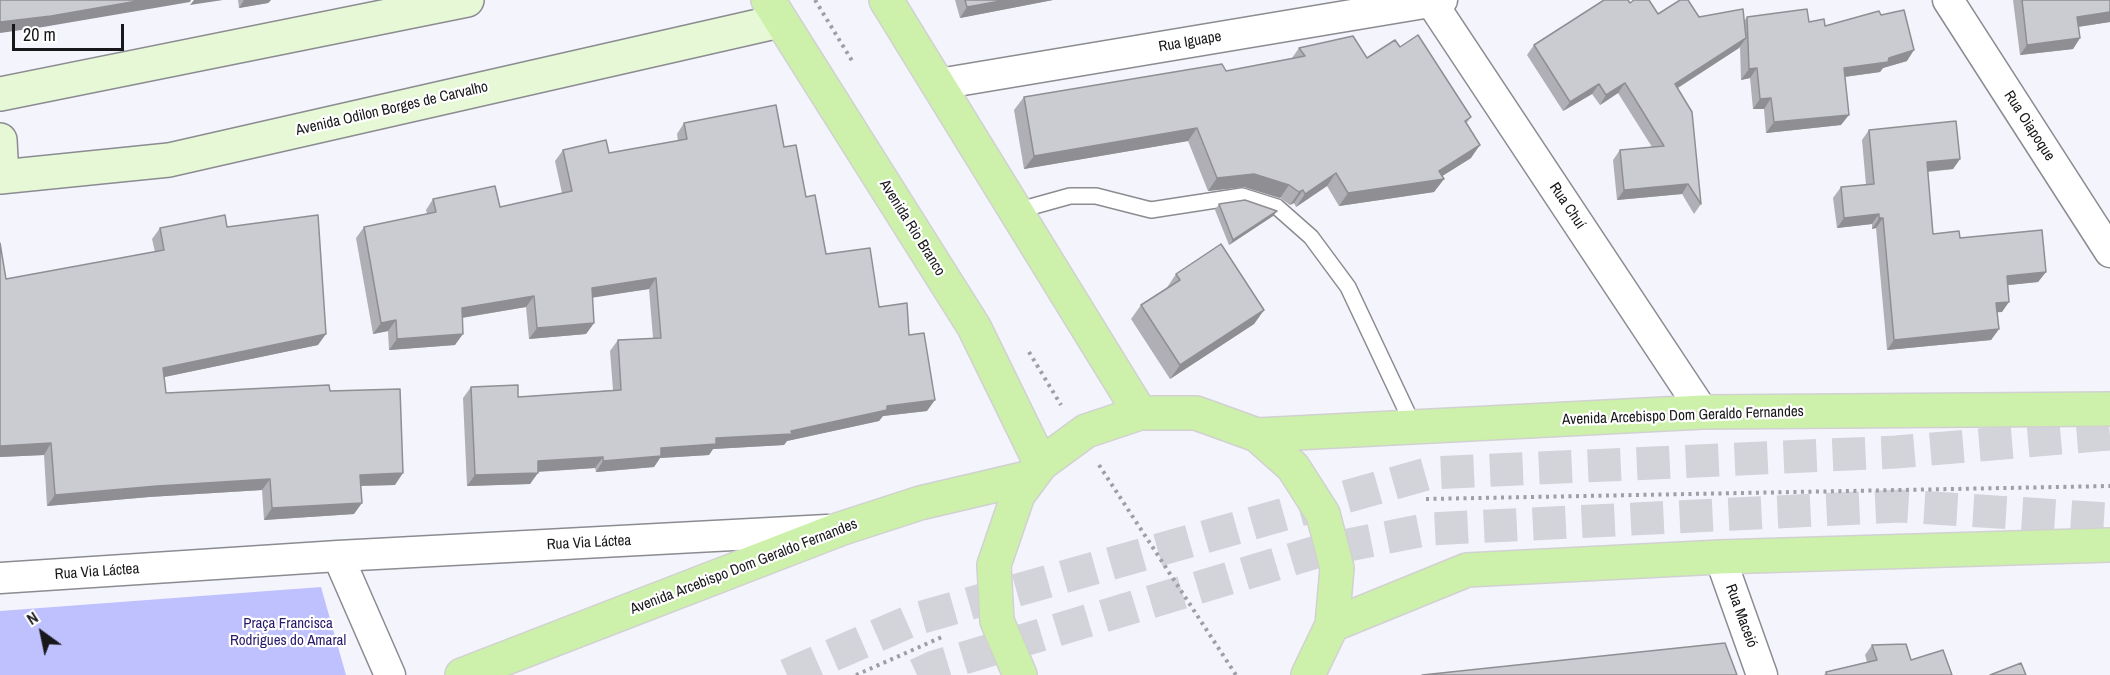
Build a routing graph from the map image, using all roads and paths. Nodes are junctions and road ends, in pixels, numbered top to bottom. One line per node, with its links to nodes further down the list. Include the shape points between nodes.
1 (467, 0): 9 (street)
2 (815, 0): 7 (path)
3 (886, 0): 8 (main road)
4 (1948, 0): 13 (street, Rua Oiapoque)
5 (1434, 1): 8 (street, Rua Iguape); 16 (street, Rua Chuí)
6 (774, 10): 11 (street, Avenida Odilon Borges de Carvalho, via 169,160); 21 (main road, Avenida Rio Branco, via 974,327)
7 (858, 71)
8 (939, 84): 12 (main road)
9 (0, 94)
10 (0, 140): 11 (street)
11 (1, 177)
12 (1016, 211): 17 (main road); 18 (lane, via 1070,196 1095,196 1151,210 1242,196 1277,207 1311,237 1348,287)
13 (2110, 252)
14 (1024, 344): 19 (path)
15 (2110, 409): 16 (main road, Avenida Arcebispo Dom Geraldo Fernandes)
16 (1703, 412): 18 (main road, Avenida Arcebispo Dom Geraldo Fernandes)
17 (1140, 413): 19 (main road); 20 (main road, via 1196,413)
18 (1414, 427): 20 (main road, Avenida Arcebispo Dom Geraldo Fernandes)
19 (1080, 435): 21 (main road); 35 (path)
20 (1257, 435): 29 (main road, via 1293,467 1323,514 1337,568)
21 (1036, 471): 24 (main road, Avenida Arcebispo Dom Geraldo Fernandes); 34 (main road, via 1018,495 994,565 997,621)
22 (2110, 486): 23 (path)
23 (1426, 499)
24 (840, 530): 26 (street, Rua Via Láctea); 32 (main road, Avenida Arcebispo Dom Geraldo Fernandes)
25 (2110, 545): 27 (main road)
26 (338, 556): 28 (street, Rua Via Láctea); 31 (street)
27 (1720, 557): 29 (main road, via 1467,570); 37 (street, Rua Maceió)
28 (0, 578)
29 (1332, 625): 36 (main road)
30 (942, 637): 33 (path)
31 (390, 675)
32 (462, 675)
33 (856, 675)
34 (1020, 675)
35 (1236, 675)
36 (1308, 675)
37 (1762, 675)

